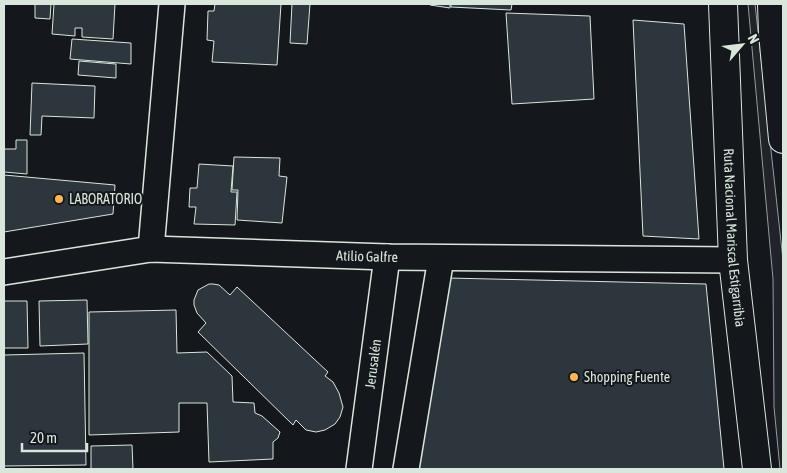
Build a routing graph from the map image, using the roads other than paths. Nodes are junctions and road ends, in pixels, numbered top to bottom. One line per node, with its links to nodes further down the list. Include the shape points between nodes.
1 (172, 4): 5 (street)
2 (723, 4): 8 (highway, Ruta Nacional Mariscal Estigarribia)
3 (772, 4): 4 (highway)
4 (783, 139)
5 (151, 249): 6 (street, Atilio Galfre); 9 (street, Atilio Galfre)
6 (387, 257): 7 (street, Atilio Galfre); 10 (street, Jerusalén)
7 (441, 258): 8 (street, Atilio Galfre); 11 (street)
8 (733, 260): 12 (highway, Ruta Nacional Mariscal Estigarribia)
9 (4, 272)
10 (358, 469)
11 (406, 469)
12 (757, 469)

